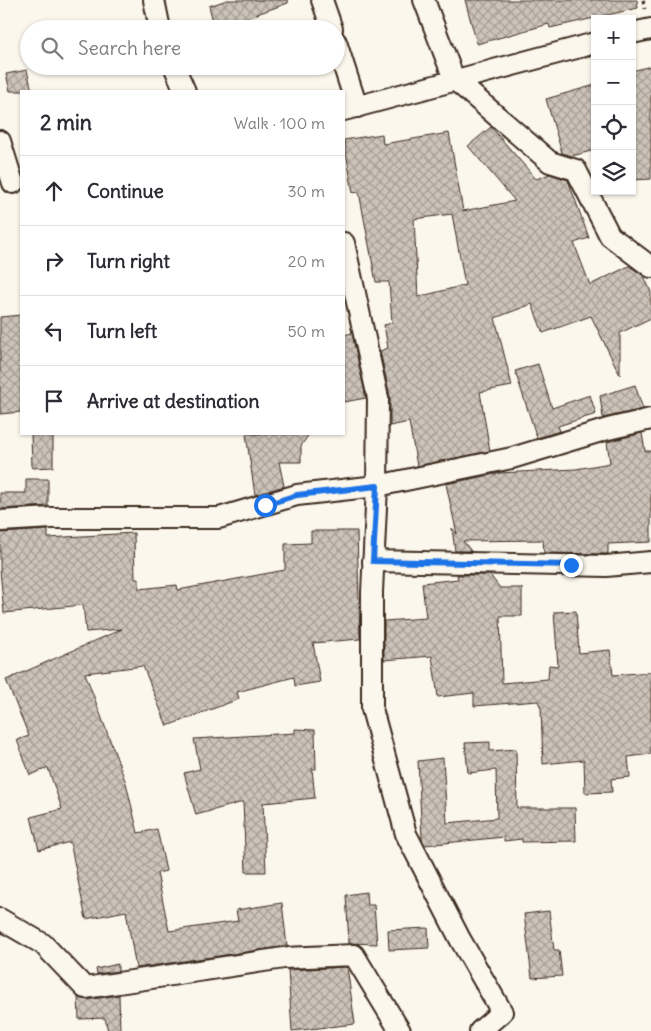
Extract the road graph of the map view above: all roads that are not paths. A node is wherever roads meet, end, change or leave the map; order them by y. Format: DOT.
graph roads {
  1 [pos="154,0"];
  2 [pos="322,0"];
  3 [pos="424,0"];
  4 [pos="158,20"];
  5 [pos="329,20"];
  6 [pos="651,29"];
  7 [pos="636,33"];
  8 [pos="591,44"];
  9 [pos="178,75"];
  10 [pos="343,75"];
  11 [pos="454,80"];
  12 [pos="185,90"];
  13 [pos="351,109"];
  14 [pos="0,141"];
  15 [pos="11,183"];
  16 [pos="345,248"];
  17 [pos="651,267"];
  18 [pos="651,419"];
  19 [pos="377,486"];
  20 [pos="0,522"];
  21 [pos="373,561"];
  22 [pos="651,562"];
  23 [pos="0,919"];
  24 [pos="400,1031"];
  25 [pos="480,1031"];
  1 -- 4 [label="street"];
  2 -- 5 [label="street"];
  3 -- 11 [label="street"];
  6 -- 7 [label="street"];
  8 -- 11 [label="street"];
  9 -- 12 [label="street"];
  10 -- 13 [label="street"];
  11 -- 13 [label="street"];
  11 -- 17 [label="street"];
  14 -- 15 [label="street"];
  16 -- 19 [label="street"];
  18 -- 19 [label="street"];
  19 -- 20 [label="street"];
  19 -- 21 [label="street"];
  21 -- 22 [label="street"];
  21 -- 25 [label="street"];
  23 -- 24 [label="street"];
}
